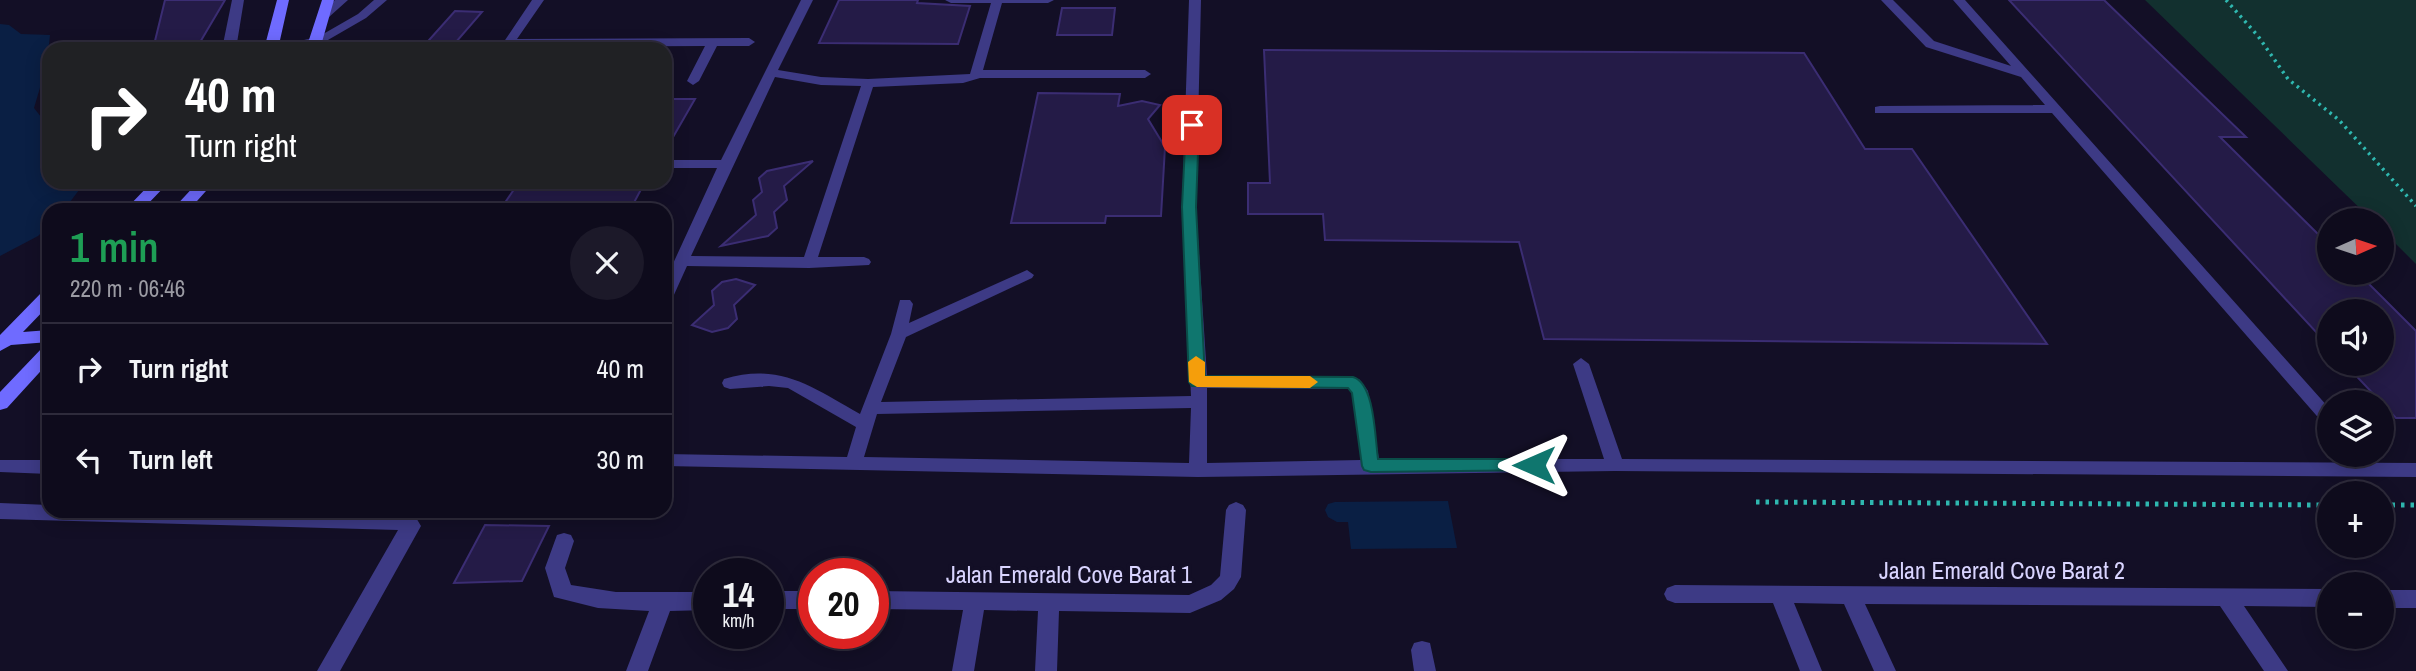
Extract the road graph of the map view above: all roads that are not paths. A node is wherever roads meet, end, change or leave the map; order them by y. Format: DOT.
graph roads {
  1 [pos="238,0"];
  2 [pos="283,0"];
  3 [pos="328,0"];
  4 [pos="342,0"];
  5 [pos="381,0"];
  6 [pos="538,0"];
  7 [pos="807,0"];
  8 [pos="951,0"];
  9 [pos="1048,0"];
  10 [pos="1195,0"];
  11 [pos="1887,0"];
  12 [pos="1959,0"];
  13 [pos="997,1"];
  14 [pos="325,15"];
  15 [pos="230,42"];
  16 [pos="273,42"];
  17 [pos="316,42"];
  18 [pos="320,42"];
  19 [pos="510,42"];
  20 [pos="713,42"];
  21 [pos="749,42"];
  22 [pos="672,43"];
  23 [pos="771,73"];
  24 [pos="977,74"];
  25 [pos="1145,74"];
  26 [pos="2024,75"];
  27 [pos="693,81"];
  28 [pos="868,83"];
  29 [pos="2054,109"];
  30 [pos="1880,110"];
  31 [pos="672,164"];
  32 [pos="726,164"];
  33 [pos="154,189"];
  34 [pos="200,189"];
  35 [pos="140,203"];
  36 [pos="186,203"];
  37 [pos="681,261"];
  38 [pos="864,262"];
  39 [pos="809,263"];
  40 [pos="1027,275"];
  41 [pos="672,281"];
  42 [pos="42,302"];
  43 [pos="905,304"];
  44 [pos="899,334"];
  45 [pos="42,337"];
  46 [pos="3,342"];
  47 [pos="42,358"];
  48 [pos="1581,364"];
  49 [pos="1197,382"];
  50 [pos="730,383"];
  51 [pos="1200,402"];
  52 [pos="0,403"];
  53 [pos="2317,405"];
  54 [pos="870,408"];
  55 [pos="865,425"];
  56 [pos="672,460"];
  57 [pos="854,463"];
  58 [pos="1615,465"];
  59 [pos="0,466"];
  60 [pos="1371,466"];
  61 [pos="42,467"];
  62 [pos="2372,467"];
  63 [pos="1198,470"];
  64 [pos="2375,470"];
  65 [pos="2416,470"];
  66 [pos="1236,510"];
  67 [pos="0,511"];
  68 [pos="42,512"];
  69 [pos="352,518"];
  70 [pos="564,541"];
  71 [pos="1675,594"];
  72 [pos="1780,595"];
  73 [pos="1851,596"];
  74 [pos="2226,598"];
  75 [pos="2317,598"];
  76 [pos="2394,599"];
  77 [pos="2416,599"];
  78 [pos="889,600"];
  79 [pos="975,600"];
  80 [pos="663,601"];
  81 [pos="693,601"];
  82 [pos="1049,601"];
  83 [pos="328,671"];
  84 [pos="636,671"];
  85 [pos="963,671"];
  86 [pos="1045,671"];
  87 [pos="1811,671"];
  88 [pos="1885,671"];
  89 [pos="2277,671"];
  1 -- 15 [label="street"];
  2 -- 16 [label="main road"];
  3 -- 14 [label="main road"];
  4 -- 14 [label="lane"];
  5 -- 18 [label="lane"];
  6 -- 19 [label="lane"];
  7 -- 23 [label="lane"];
  8 -- 13 [label="lane"];
  9 -- 13 [label="lane"];
  10 -- 49 [label="lane"];
  11 -- 26 [label="lane"];
  12 -- 26 [label="lane"];
  13 -- 24 [label="lane"];
  14 -- 17 [label="main road"];
  20 -- 21 [label="lane"];
  20 -- 22 [label="lane"];
  20 -- 27 [label="lane"];
  23 -- 28 [label="lane"];
  23 -- 32 [label="lane"];
  24 -- 25 [label="lane"];
  24 -- 28 [label="lane"];
  26 -- 29 [label="lane"];
  28 -- 39 [label="lane"];
  29 -- 30 [label="lane"];
  29 -- 53 [label="lane"];
  31 -- 32 [label="lane"];
  32 -- 37 [label="lane"];
  33 -- 35 [label="main road"];
  34 -- 36 [label="main road"];
  37 -- 39 [label="lane"];
  37 -- 41 [label="lane"];
  38 -- 39 [label="lane"];
  40 -- 44 [label="lane"];
  42 -- 46 [label="main road"];
  43 -- 44 [label="lane"];
  44 -- 54 [label="lane"];
  45 -- 46 [label="main road"];
  47 -- 52 [label="main road"];
  48 -- 58 [label="lane"];
  49 -- 51 [label="lane"];
  49 -- 60 [label="lane"];
  50 -- 55 [label="lane"];
  51 -- 54 [label="lane"];
  51 -- 63 [label="lane"];
  54 -- 55 [label="lane"];
  55 -- 57 [label="lane"];
  56 -- 57 [label="lane"];
  57 -- 63 [label="lane"];
  58 -- 60 [label="lane"];
  58 -- 64 [label="lane"];
  59 -- 61 [label="lane"];
  60 -- 63 [label="lane"];
  62 -- 64 [label="lane"];
  64 -- 65 [label="lane"];
  66 -- 82 [label="street, Jalan Emerald Cove Barat 1"];
  67 -- 68 [label="street"];
  69 -- 83 [label="street"];
  70 -- 80 [label="street"];
  71 -- 72 [label="street, Jalan Emerald Cove Barat 2"];
  72 -- 73 [label="street, Jalan Emerald Cove Barat 2"];
  72 -- 87 [label="street"];
  73 -- 74 [label="street, Jalan Emerald Cove Barat 2"];
  73 -- 88 [label="street"];
  74 -- 75 [label="street, Jalan Emerald Cove Barat 2"];
  74 -- 89 [label="street"];
  76 -- 77 [label="street"];
  78 -- 79 [label="street, Jalan Emerald Cove Barat 1"];
  79 -- 82 [label="street, Jalan Emerald Cove Barat 1"];
  79 -- 85 [label="street"];
  80 -- 81 [label="street"];
  80 -- 84 [label="street"];
  82 -- 86 [label="street"];
}
